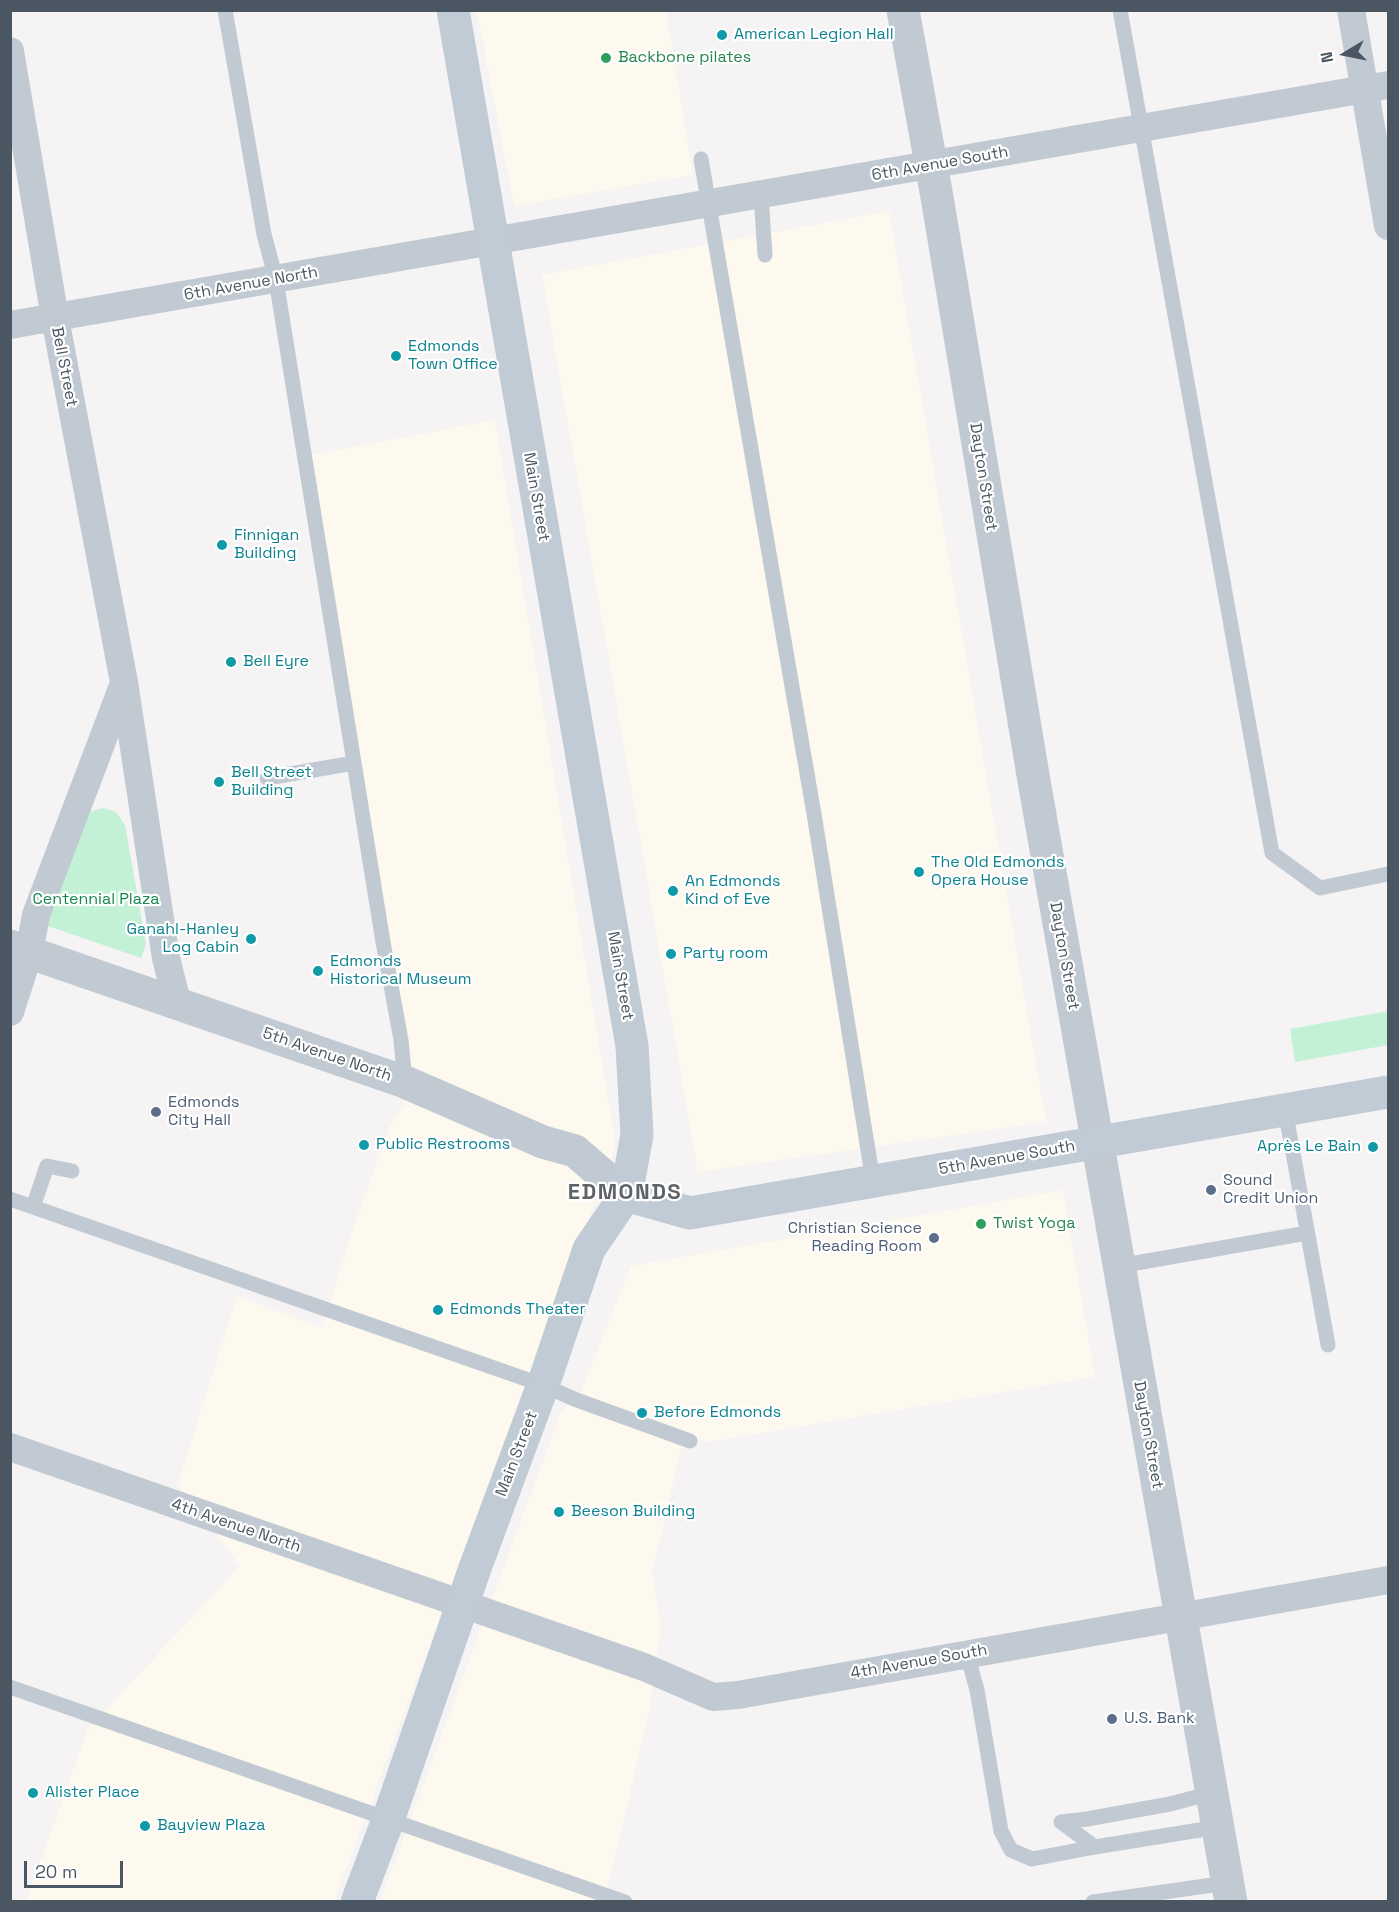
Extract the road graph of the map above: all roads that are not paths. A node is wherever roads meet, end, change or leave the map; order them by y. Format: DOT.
graph roads {
  1 [pos="225,10"];
  2 [pos="453,10"];
  3 [pos="903,10"];
  4 [pos="1120,10"];
  5 [pos="1351,10"];
  6 [pos="10,51"];
  7 [pos="1377,87"];
  8 [pos="1141,129"];
  9 [pos="702,159"];
  10 [pos="931,166"];
  11 [pos="761,195"];
  12 [pos="710,204"];
  13 [pos="1389,226"];
  14 [pos="492,242"];
  15 [pos="765,255"];
  16 [pos="276,280"];
  17 [pos="55,318"];
  18 [pos="10,326"];
  19 [pos="124,682"];
  20 [pos="354,764"];
  21 [pos="267,778"];
  22 [pos="1389,874"];
  23 [pos="20,949"];
  24 [pos="177,1002"];
  25 [pos="10,1012"];
  26 [pos="405,1082"];
  27 [pos="1389,1092"];
  28 [pos="1285,1109"];
  29 [pos="1097,1142"];
  30 [pos="72,1171"];
  31 [pos="873,1181"];
  32 [pos="626,1195"];
  33 [pos="10,1199"];
  34 [pos="33,1207"];
  35 [pos="1307,1233"];
  36 [pos="1119,1266"];
  37 [pos="1328,1345"];
  38 [pos="543,1385"];
  39 [pos="690,1441"];
  40 [pos="10,1447"];
  41 [pos="1389,1580"];
  42 [pos="463,1604"];
  43 [pos="1180,1616"];
  44 [pos="967,1654"];
  45 [pos="10,1687"];
  46 [pos="1212,1793"];
  47 [pos="388,1820"];
  48 [pos="1218,1827"];
  49 [pos="1095,1847"];
  50 [pos="1229,1892"];
  51 [pos="357,1902"];
  52 [pos="625,1902"];
  53 [pos="1093,1902"];
  1 -- 16 [label="lane"];
  2 -- 14 [label="main road, Main Street"];
  3 -- 10 [label="street, Dayton Street"];
  4 -- 8 [label="lane"];
  5 -- 7 [label="street"];
  6 -- 17 [label="street, Bell Street"];
  7 -- 8 [label="street, 6th Avenue South"];
  7 -- 13 [label="street"];
  8 -- 10 [label="street, 6th Avenue South"];
  8 -- 22 [label="lane"];
  9 -- 12 [label="lane"];
  10 -- 11 [label="street, 6th Avenue South"];
  10 -- 29 [label="street, Dayton Street"];
  11 -- 12 [label="street, 6th Avenue South"];
  11 -- 15 [label="lane"];
  12 -- 14 [label="street, 6th Avenue South"];
  12 -- 31 [label="lane"];
  14 -- 16 [label="street, 6th Avenue North"];
  14 -- 32 [label="main road, Main Street"];
  16 -- 17 [label="street, 6th Avenue North"];
  16 -- 20 [label="lane"];
  17 -- 18 [label="street, 6th Avenue North"];
  17 -- 19 [label="street, Bell Street"];
  19 -- 23 [label="street"];
  19 -- 24 [label="street, Bell Street"];
  20 -- 21 [label="lane"];
  20 -- 26 [label="lane"];
  23 -- 24 [label="street, 5th Avenue North"];
  23 -- 25 [label="street"];
  24 -- 26 [label="street, 5th Avenue North"];
  26 -- 32 [label="street, 5th Avenue North"];
  27 -- 28 [label="main road, 5th Avenue South"];
  28 -- 29 [label="main road, 5th Avenue South"];
  28 -- 35 [label="lane"];
  29 -- 31 [label="main road, 5th Avenue South"];
  29 -- 36 [label="street, Dayton Street"];
  30 -- 34 [label="lane"];
  31 -- 32 [label="main road, 5th Avenue South"];
  32 -- 38 [label="main road, Main Street"];
  33 -- 34 [label="lane"];
  34 -- 38 [label="lane"];
  35 -- 36 [label="lane"];
  35 -- 37 [label="lane"];
  36 -- 43 [label="street, Dayton Street"];
  38 -- 39 [label="lane"];
  38 -- 42 [label="main road, Main Street"];
  40 -- 42 [label="street, 4th Avenue North"];
  41 -- 43 [label="street, 4th Avenue South"];
  42 -- 44 [label="street, 4th Avenue South"];
  42 -- 47 [label="main road, Main Street"];
  43 -- 44 [label="street, 4th Avenue South"];
  43 -- 46 [label="street, Dayton Street"];
  44 -- 49 [label="lane"];
  45 -- 47 [label="lane"];
  46 -- 48 [label="street, Dayton Street"];
  46 -- 49 [label="lane"];
  47 -- 51 [label="main road, Main Street"];
  47 -- 52 [label="lane"];
  48 -- 49 [label="lane"];
  48 -- 50 [label="street, Dayton Street"];
  50 -- 53 [label="lane"];
}
